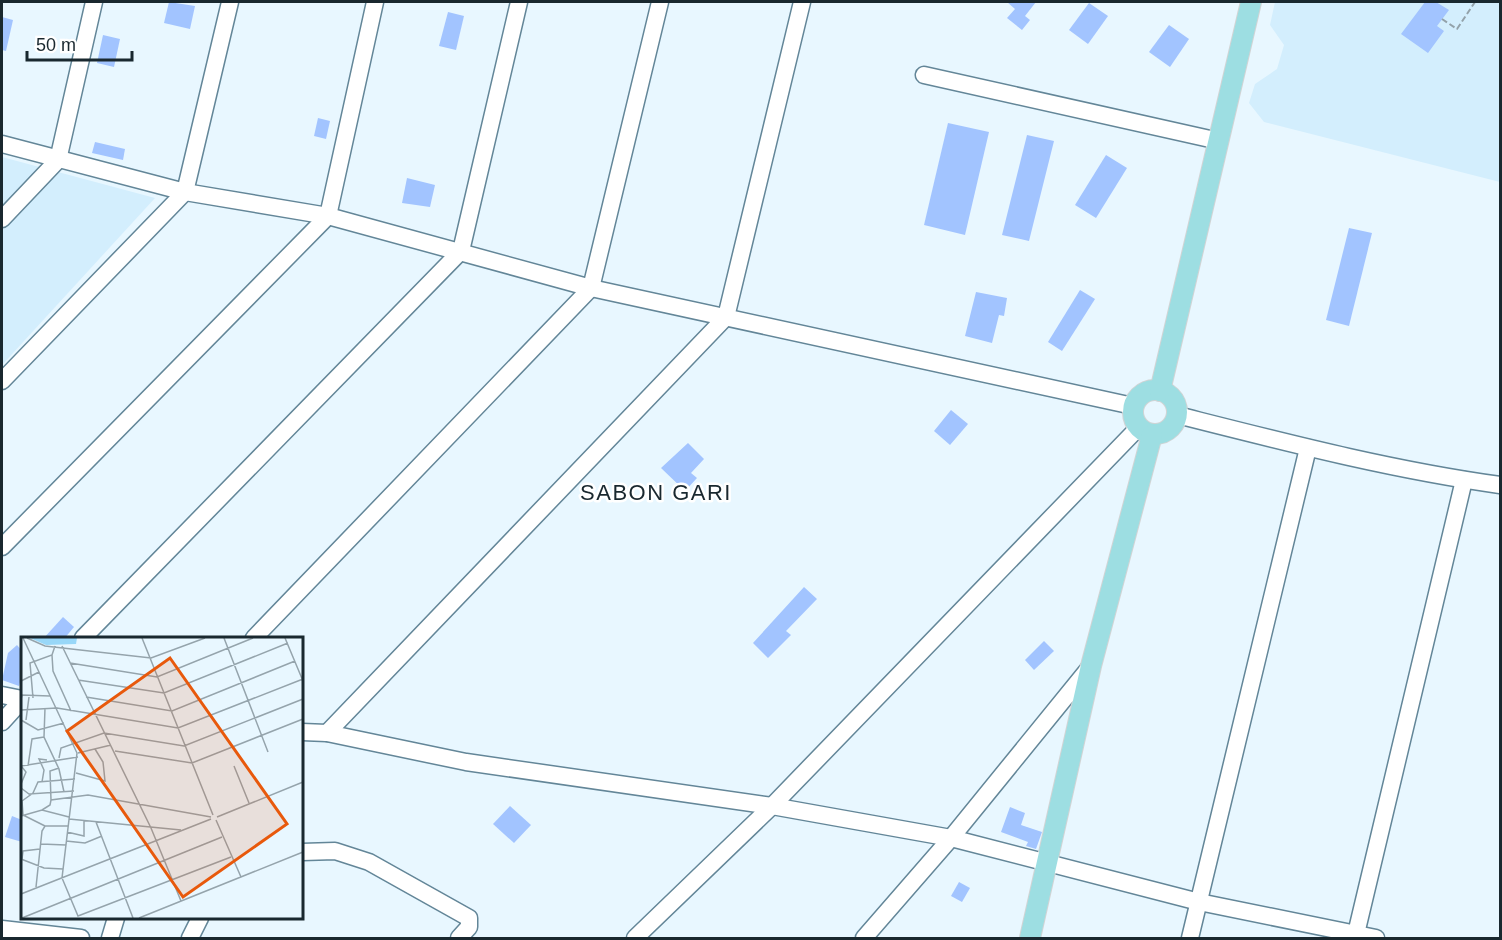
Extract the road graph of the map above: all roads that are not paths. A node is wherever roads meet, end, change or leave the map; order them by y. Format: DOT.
graph roads {
  1 [pos="94,2"];
  2 [pos="230,2"];
  3 [pos="375,2"];
  4 [pos="519,2"];
  5 [pos="660,2"];
  6 [pos="802,2"];
  7 [pos="1251,2"];
  8 [pos="924,75"];
  9 [pos="1219,141"];
  10 [pos="2,144"];
  11 [pos="58,160"];
  12 [pos="185,192"];
  13 [pos="328,216"];
  14 [pos="2,219"];
  15 [pos="461,251"];
  16 [pos="591,288"];
  17 [pos="726,317"];
  18 [pos="2,381"];
  19 [pos="1160,391"];
  20 [pos="1133,406"];
  21 [pos="1177,415"];
  22 [pos="1145,431"];
  23 [pos="1308,448"];
  24 [pos="1464,480"];
  25 [pos="1500,485"];
  26 [pos="2,548"];
  27 [pos="85,637"];
  28 [pos="256,637"];
  29 [pos="1091,666"];
  30 [pos="2,695"];
  31 [pos="21,700"];
  32 [pos="21,701"];
  33 [pos="2,722"];
  34 [pos="303,732"];
  35 [pos="327,733"];
  36 [pos="772,806"];
  37 [pos="951,838"];
  38 [pos="303,852"];
  39 [pos="1047,863"];
  40 [pos="1199,902"];
  41 [pos="116,919"];
  42 [pos="200,919"];
  43 [pos="2,929"];
  44 [pos="1355,937"];
  45 [pos="81,939"];
  46 [pos="110,939"];
  47 [pos="190,939"];
  48 [pos="459,939"];
  49 [pos="635,939"];
  50 [pos="864,939"];
  51 [pos="1030,939"];
  52 [pos="1190,939"];
  53 [pos="1376,939"];
  1 -- 11 [label="street"];
  2 -- 12 [label="street"];
  3 -- 13 [label="street"];
  4 -- 15 [label="street"];
  5 -- 16 [label="street"];
  6 -- 17 [label="street"];
  7 -- 9 [label="main road"];
  8 -- 9 [label="street"];
  9 -- 19 [label="main road"];
  10 -- 11 [label="street"];
  11 -- 12 [label="street"];
  11 -- 14 [label="street"];
  12 -- 13 [label="street"];
  12 -- 18 [label="street"];
  13 -- 15 [label="street"];
  13 -- 26 [label="street"];
  15 -- 16 [label="street"];
  15 -- 27 [label="street"];
  16 -- 17 [label="street"];
  16 -- 28 [label="street"];
  17 -- 20 [label="street"];
  17 -- 35 [label="street"];
  19 -- 20 [label="main road"];
  19 -- 21 [label="main road"];
  20 -- 22 [label="main road"];
  21 -- 22 [label="main road"];
  21 -- 23 [label="street"];
  22 -- 29 [label="main road"];
  22 -- 36 [label="street"];
  23 -- 24 [label="street"];
  23 -- 40 [label="street"];
  24 -- 25 [label="street"];
  24 -- 44 [label="street"];
  29 -- 37 [label="street"];
  29 -- 39 [label="main road"];
  30 -- 31 [label="street"];
  32 -- 33 [label="street"];
  34 -- 35 [label="street"];
  35 -- 36 [label="street"];
  36 -- 37 [label="street"];
  36 -- 49 [label="street"];
  37 -- 39 [label="street"];
  37 -- 50 [label="street"];
  38 -- 48 [label="street"];
  39 -- 40 [label="street"];
  39 -- 51 [label="main road"];
  40 -- 44 [label="street"];
  40 -- 52 [label="street"];
  41 -- 46 [label="street"];
  42 -- 47 [label="street"];
  43 -- 45 [label="street"];
  44 -- 53 [label="street"];
}
